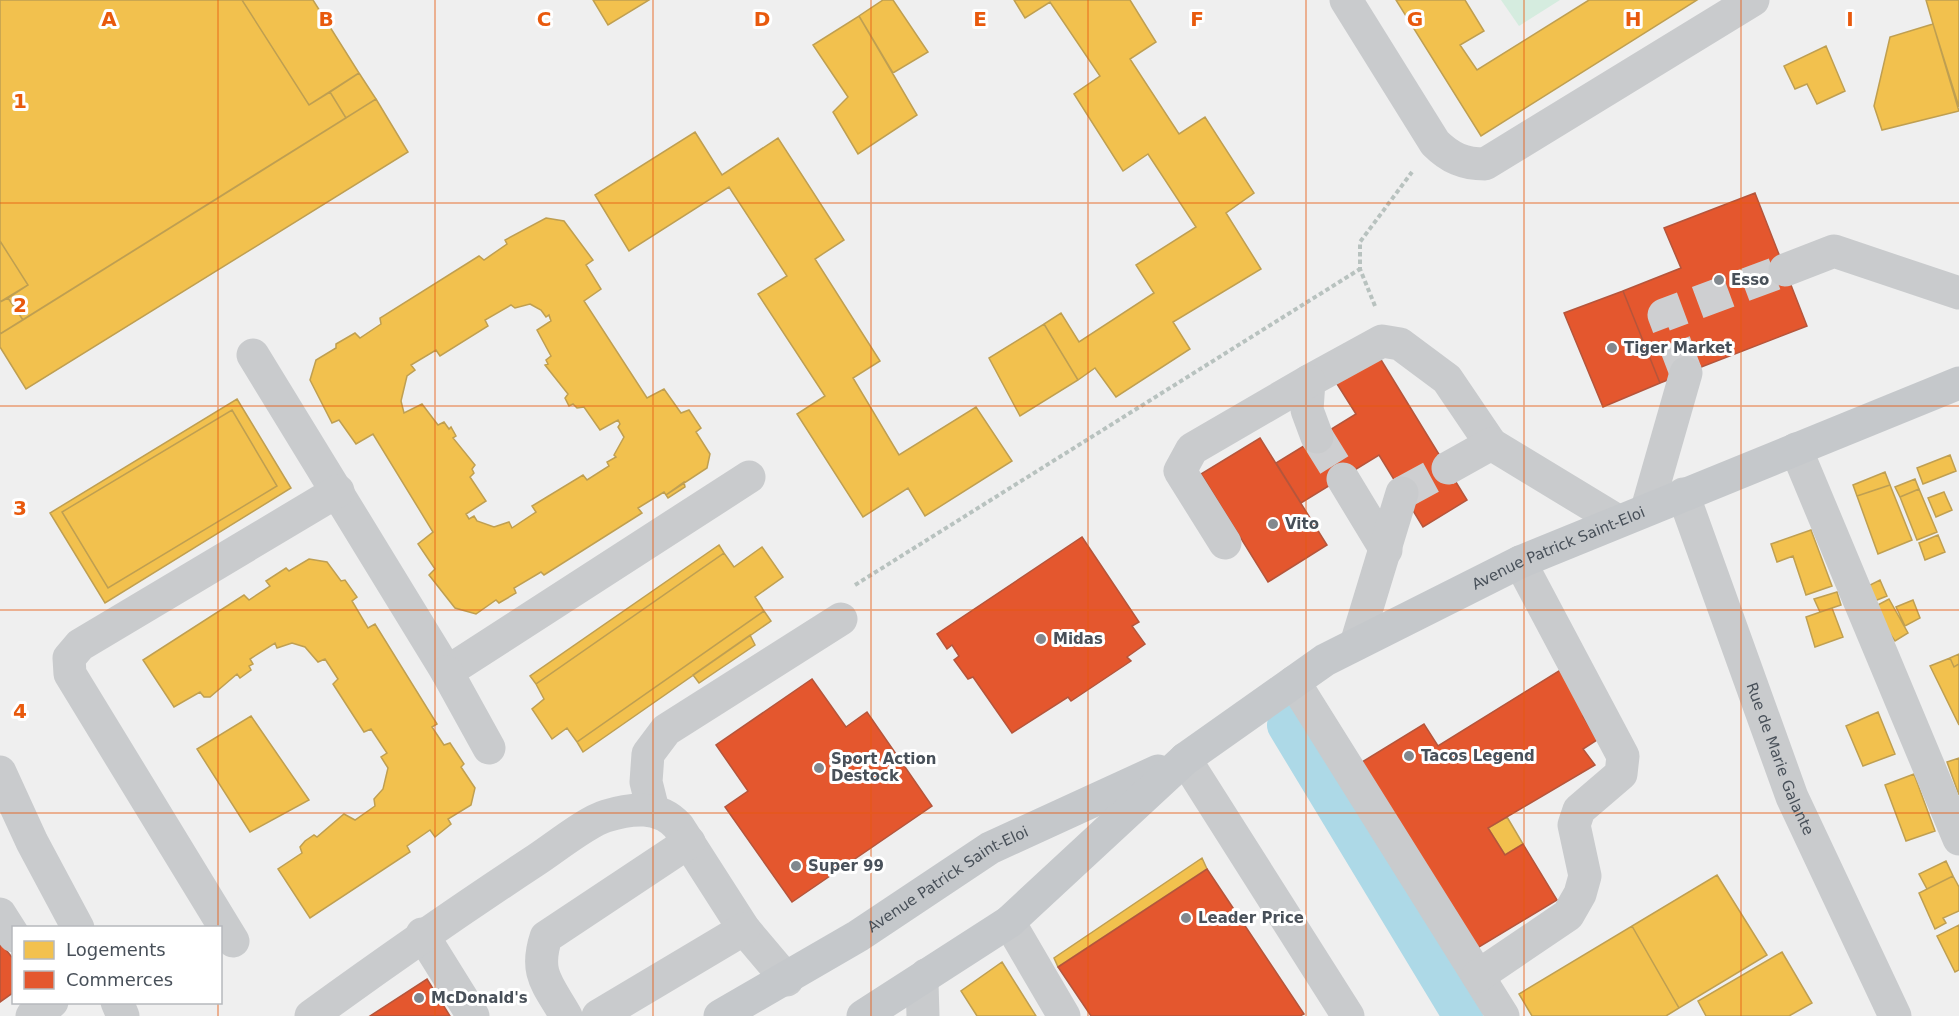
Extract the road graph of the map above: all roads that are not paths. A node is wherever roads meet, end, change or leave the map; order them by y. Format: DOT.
graph roads {
  1 [pos="1347,0"];
  2 [pos="1753,0"];
  3 [pos="1785,270"];
  4 [pos="1959,293"];
  5 [pos="253,355"];
  6 [pos="1686,373"];
  7 [pos="1309,381"];
  8 [pos="1959,383"];
  9 [pos="1317,438"];
  10 [pos="1491,444"];
  11 [pos="1796,449"];
  12 [pos="1448,468"];
  13 [pos="749,477"];
  14 [pos="1343,479"];
  15 [pos="338,491"];
  16 [pos="1402,493"];
  17 [pos="1683,494"];
  18 [pos="1632,515"];
  19 [pos="1225,543"];
  20 [pos="1386,550"];
  21 [pos="1520,562"];
  22 [pos="842,619"];
  23 [pos="1356,644"];
  24 [pos="447,672"];
  25 [pos="1294,682"];
  26 [pos="489,748"];
  27 [pos="1185,759"];
  28 [pos="1,777"];
  29 [pos="653,810"];
  30 [pos="1959,839"];
  31 [pos="688,842"];
  32 [pos="1009,922"];
  33 [pos="77,926"];
  34 [pos="744,928"];
  35 [pos="422,934"];
  36 [pos="233,941"];
  37 [pos="926,975"];
  38 [pos="1478,976"];
  39 [pos="787,980"];
  40 [pos="49,1004"];
  41 [pos="32,1016"];
  42 [pos="311,1016"];
  43 [pos="472,1016"];
  44 [pos="566,1016"];
  45 [pos="598,1016"];
  46 [pos="720,1016"];
  47 [pos="863,1016"];
  48 [pos="923,1016"];
  49 [pos="1064,1016"];
  50 [pos="1348,1016"];
  51 [pos="1503,1016"];
  52 [pos="1895,1016"];
  1 -- 2 [label="street"];
  3 -- 4 [label="street"];
  5 -- 15 [label="street"];
  6 -- 18 [label="street"];
  7 -- 9 [label="street"];
  7 -- 10 [label="street"];
  7 -- 19 [label="street"];
  8 -- 11 [label="main road, Avenue Patrick Saint-Eloi"];
  10 -- 12 [label="street"];
  10 -- 18 [label="street"];
  11 -- 17 [label="main road, Avenue Patrick Saint-Eloi"];
  11 -- 30 [label="street"];
  13 -- 24 [label="street"];
  14 -- 20 [label="street"];
  15 -- 24 [label="street"];
  15 -- 36 [label="street"];
  16 -- 20 [label="street"];
  17 -- 18 [label="main road, Avenue Patrick Saint-Eloi"];
  17 -- 52 [label="street, Rue de Marie Galante"];
  18 -- 21 [label="main road, Avenue Patrick Saint-Eloi"];
  20 -- 23 [label="street"];
  21 -- 23 [label="main road, Avenue Patrick Saint-Eloi"];
  21 -- 38 [label="street"];
  22 -- 29 [label="street"];
  23 -- 25 [label="main road, Avenue Patrick Saint-Eloi"];
  24 -- 26 [label="street"];
  25 -- 27 [label="main road, Avenue Patrick Saint-Eloi"];
  25 -- 38 [label="street"];
  27 -- 32 [label="main road, Avenue Patrick Saint-Eloi"];
  27 -- 39 [label="main road, Avenue Patrick Saint-Eloi"];
  27 -- 50 [label="street"];
  28 -- 33 [label="street"];
  29 -- 31 [label="street"];
  29 -- 35 [label="street"];
  31 -- 34 [label="street"];
  31 -- 44 [label="street"];
  32 -- 37 [label="main road, Avenue Patrick Saint-Eloi"];
  32 -- 49 [label="street"];
  34 -- 39 [label="street"];
  34 -- 45 [label="street"];
  35 -- 42 [label="street"];
  35 -- 43 [label="street"];
  37 -- 47 [label="main road, Avenue Patrick Saint-Eloi"];
  37 -- 48 [label="street"];
  38 -- 51 [label="street"];
  39 -- 46 [label="main road, Avenue Patrick Saint-Eloi"];
  40 -- 41 [label="street"];
}
